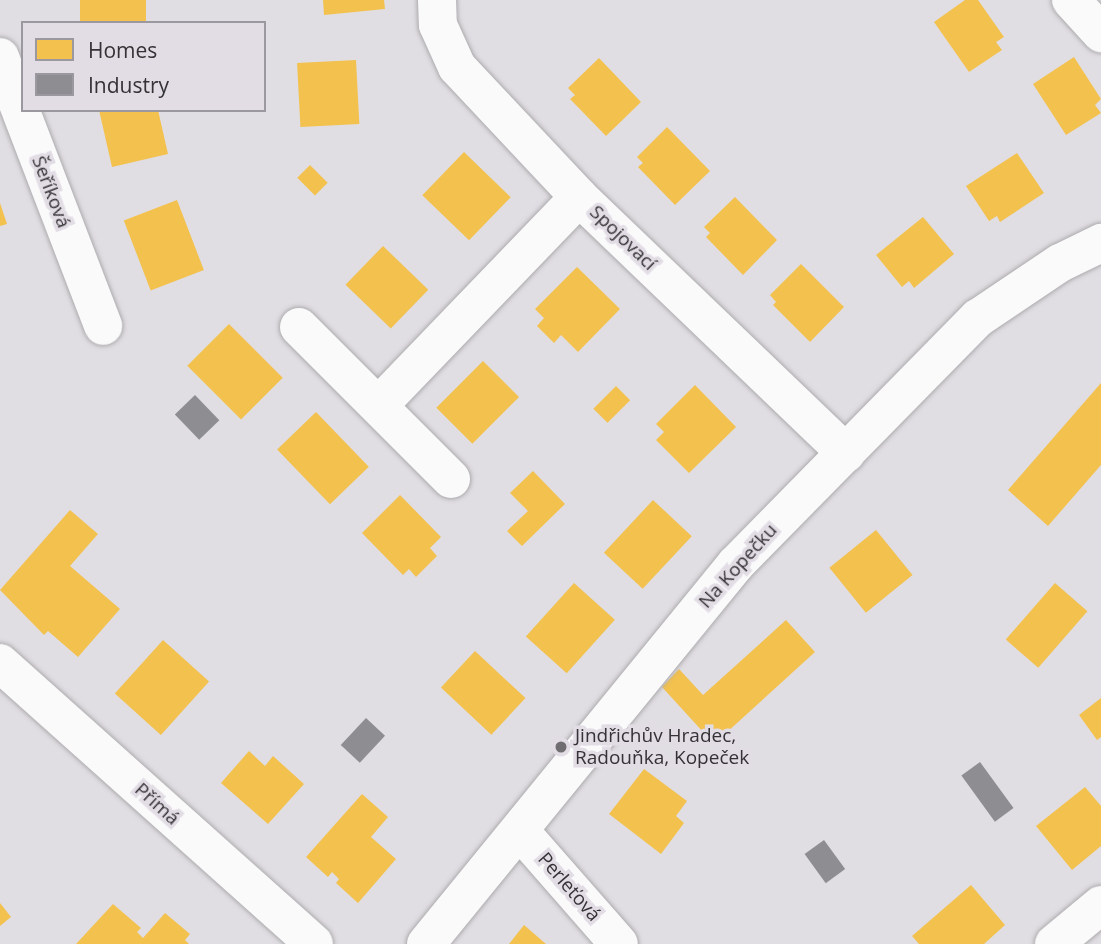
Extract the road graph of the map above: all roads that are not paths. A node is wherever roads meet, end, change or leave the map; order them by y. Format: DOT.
graph roads {
  1 [pos="437,0"];
  2 [pos="1071,0"];
  3 [pos="1101,33"];
  4 [pos="0,57"];
  5 [pos="21,112"];
  6 [pos="21,112"];
  7 [pos="579,197"];
  8 [pos="1101,243"];
  9 [pos="103,326"];
  10 [pos="299,327"];
  11 [pos="380,404"];
  12 [pos="846,453"];
  13 [pos="451,479"];
  14 [pos="0,663"];
  15 [pos="520,831"];
  16 [pos="1101,905"];
  17 [pos="314,944"];
  18 [pos="426,944"];
  19 [pos="619,944"];
  20 [pos="1054,944"];
  1 -- 7 [label="street, Spojovací"];
  2 -- 3 [label="street"];
  4 -- 5 [label="street, Šeříková"];
  6 -- 9 [label="street, Šeříková"];
  7 -- 11 [label="street"];
  7 -- 12 [label="street, Spojovací"];
  8 -- 12 [label="street, Na Kopečku"];
  10 -- 11 [label="street"];
  11 -- 13 [label="street"];
  12 -- 15 [label="street, Na Kopečku"];
  14 -- 17 [label="street, Přímá"];
  15 -- 18 [label="street, Na Kopečku"];
  15 -- 19 [label="street, Perleťová"];
  16 -- 20 [label="street"];
}
